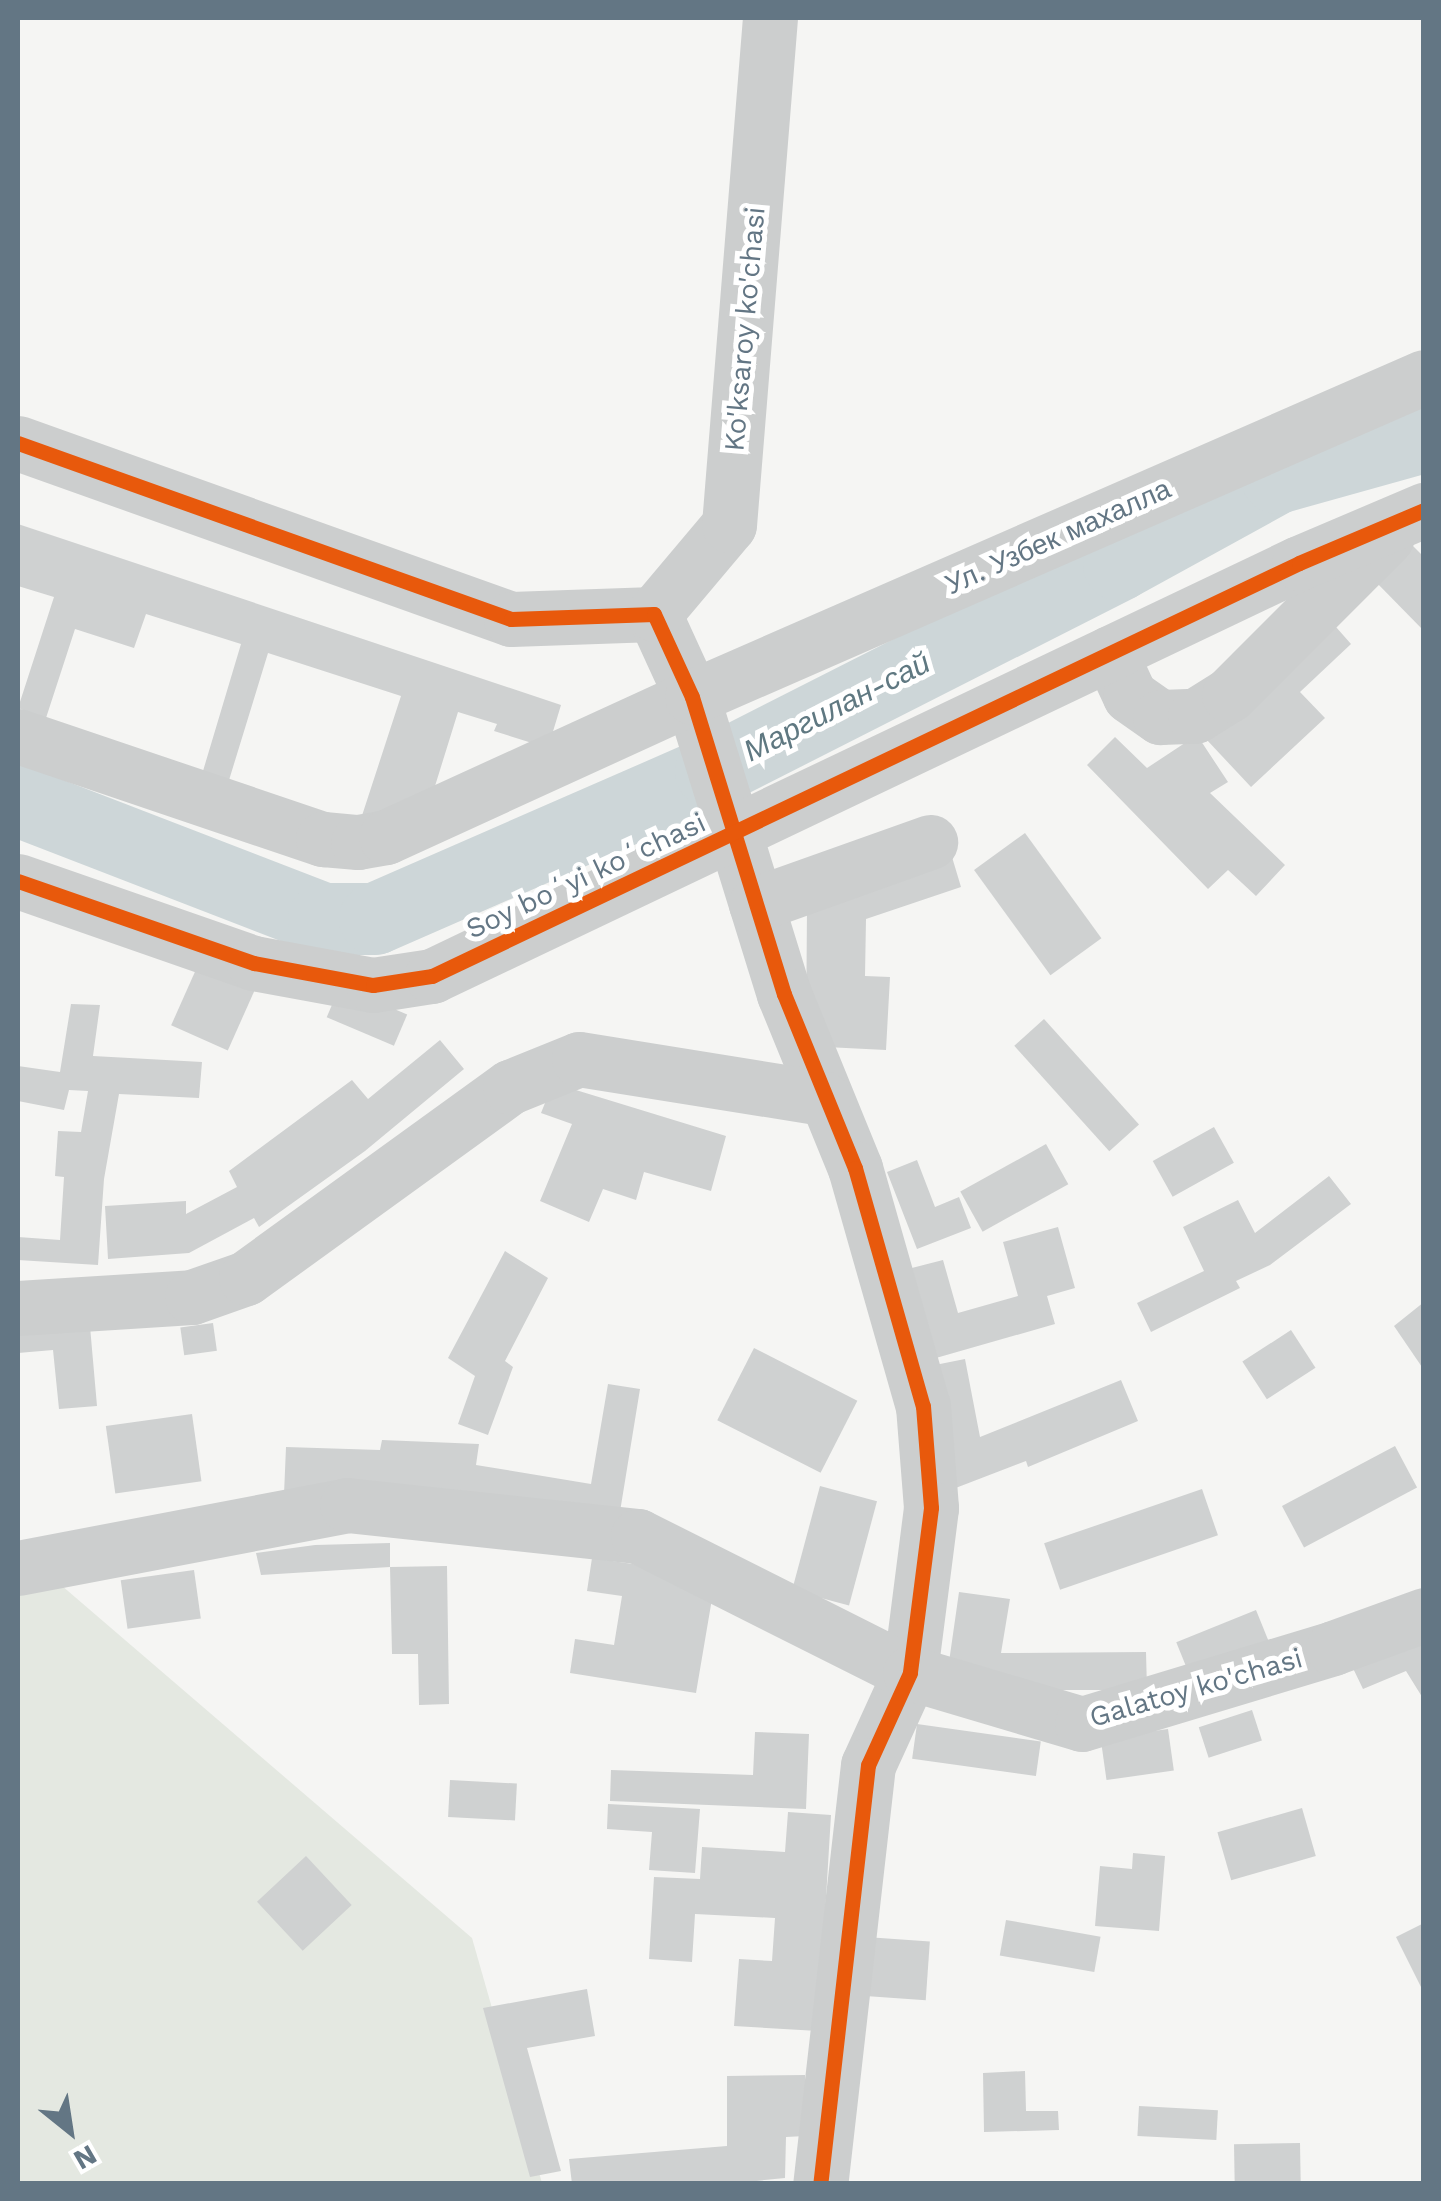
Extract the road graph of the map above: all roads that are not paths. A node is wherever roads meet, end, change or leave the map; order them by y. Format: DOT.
graph roads {
  1 [pos="770,18"];
  2 [pos="1424,377"];
  3 [pos="18,443"];
  4 [pos="1416,513"];
  5 [pos="654,614"];
  6 [pos="1110,653"];
  7 [pos="692,698"];
  8 [pos="18,736"];
  9 [pos="734,835"];
  10 [pos="930,842"];
  11 [pos="18,880"];
  12 [pos="756,904"];
  13 [pos="823,1098"];
  14 [pos="18,1308"];
  15 [pos="18,1568"];
  16 [pos="1424,1615"];
  17 [pos="910,1673"];
  18 [pos="820,2184"];
  1 -- 5 [label="street, Ko'ksaroy ko'chasi"];
  2 -- 7 [label="street, Ул. Узбек махалла"];
  3 -- 5 [label="street"];
  4 -- 6 [label="street, Soy boʻyi koʻchasi"];
  4 -- 6 [label="street"];
  5 -- 7 [label="street"];
  6 -- 9 [label="street, Soy boʻyi koʻchasi"];
  7 -- 8 [label="street, Ул. Узбек махалла"];
  7 -- 9 [label="street"];
  9 -- 11 [label="street, Soy boʻyi koʻchasi"];
  9 -- 12 [label="street"];
  10 -- 12 [label="street"];
  12 -- 13 [label="street"];
  13 -- 14 [label="street"];
  13 -- 17 [label="street"];
  15 -- 17 [label="street"];
  16 -- 17 [label="street, Galatoy ko'chasi"];
  17 -- 18 [label="street"];
}
